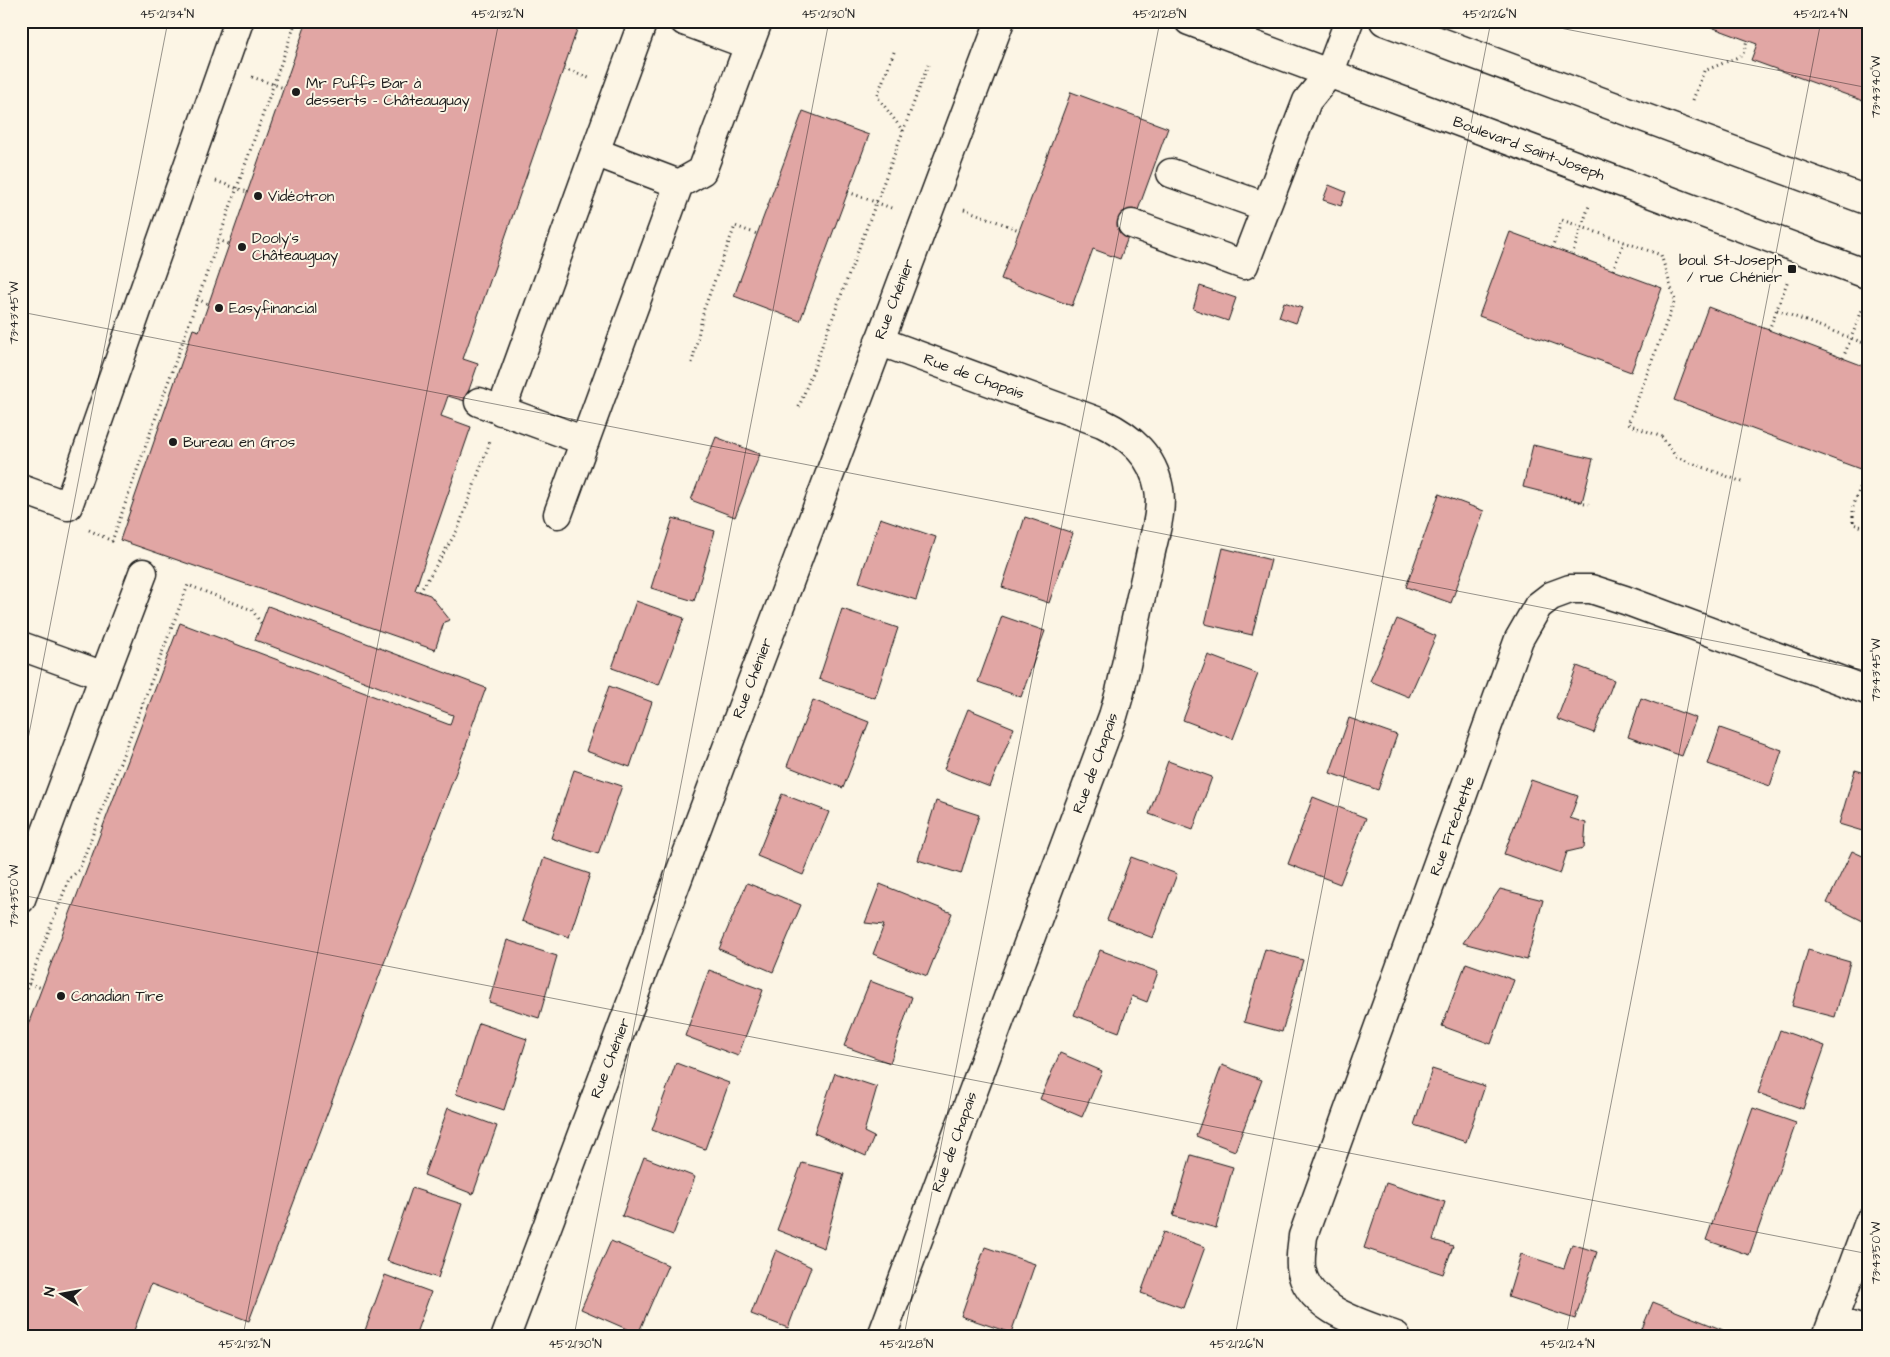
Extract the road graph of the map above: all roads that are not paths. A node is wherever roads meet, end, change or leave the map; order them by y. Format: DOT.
graph roads {
  1 [pos="239,21"];
  2 [pos="643,21"];
  3 [pos="684,21"];
  4 [pos="1000,21"];
  5 [pos="1189,21"];
  6 [pos="1349,21"];
  7 [pos="1384,21"];
  8 [pos="754,33"];
  9 [pos="1329,74"];
  10 [pos="595,152"];
  11 [pos="1171,173"];
  12 [pos="679,184"];
  13 [pos="1869,201"];
  14 [pos="1266,208"];
  15 [pos="1132,224"];
  16 [pos="1869,275"];
  17 [pos="878,341"];
  18 [pos="585,441"];
  19 [pos="21,489"];
  20 [pos="558,514"];
  21 [pos="143,573"];
  22 [pos="21,646"];
  23 [pos="104,676"];
  24 [pos="1869,691"];
  25 [pos="21,900"];
  26 [pos="1869,1222"];
  27 [pos="1864,1249"];
  28 [pos="1830,1328"];
  29 [pos="1869,1332"];
  30 [pos="506,1336"];
  31 [pos="882,1336"];
  32 [pos="1396,1336"];
  1 -- 19 [label="street"];
  2 -- 10 [label="street"];
  3 -- 8 [label="street"];
  4 -- 17 [label="street, Rue Chénier"];
  5 -- 9 [label="street, Boulevard Saint-Joseph"];
  6 -- 9 [label="street"];
  7 -- 13 [label="street"];
  8 -- 12 [label="street"];
  9 -- 14 [label="street"];
  9 -- 16 [label="street, Boulevard Saint-Joseph"];
  10 -- 12 [label="street"];
  10 -- 18 [label="street"];
  11 -- 14 [label="street"];
  12 -- 18 [label="street"];
  14 -- 15 [label="street"];
  17 -- 30 [label="street, Rue Chénier"];
  17 -- 31 [label="street, Rue de Chapais"];
  18 -- 20 [label="street"];
  21 -- 23 [label="street"];
  22 -- 23 [label="street"];
  23 -- 25 [label="street"];
  24 -- 32 [label="street, Rue Fréchette"];
  26 -- 27 [label="street"];
  27 -- 28 [label="street"];
  28 -- 29 [label="street"];
}
